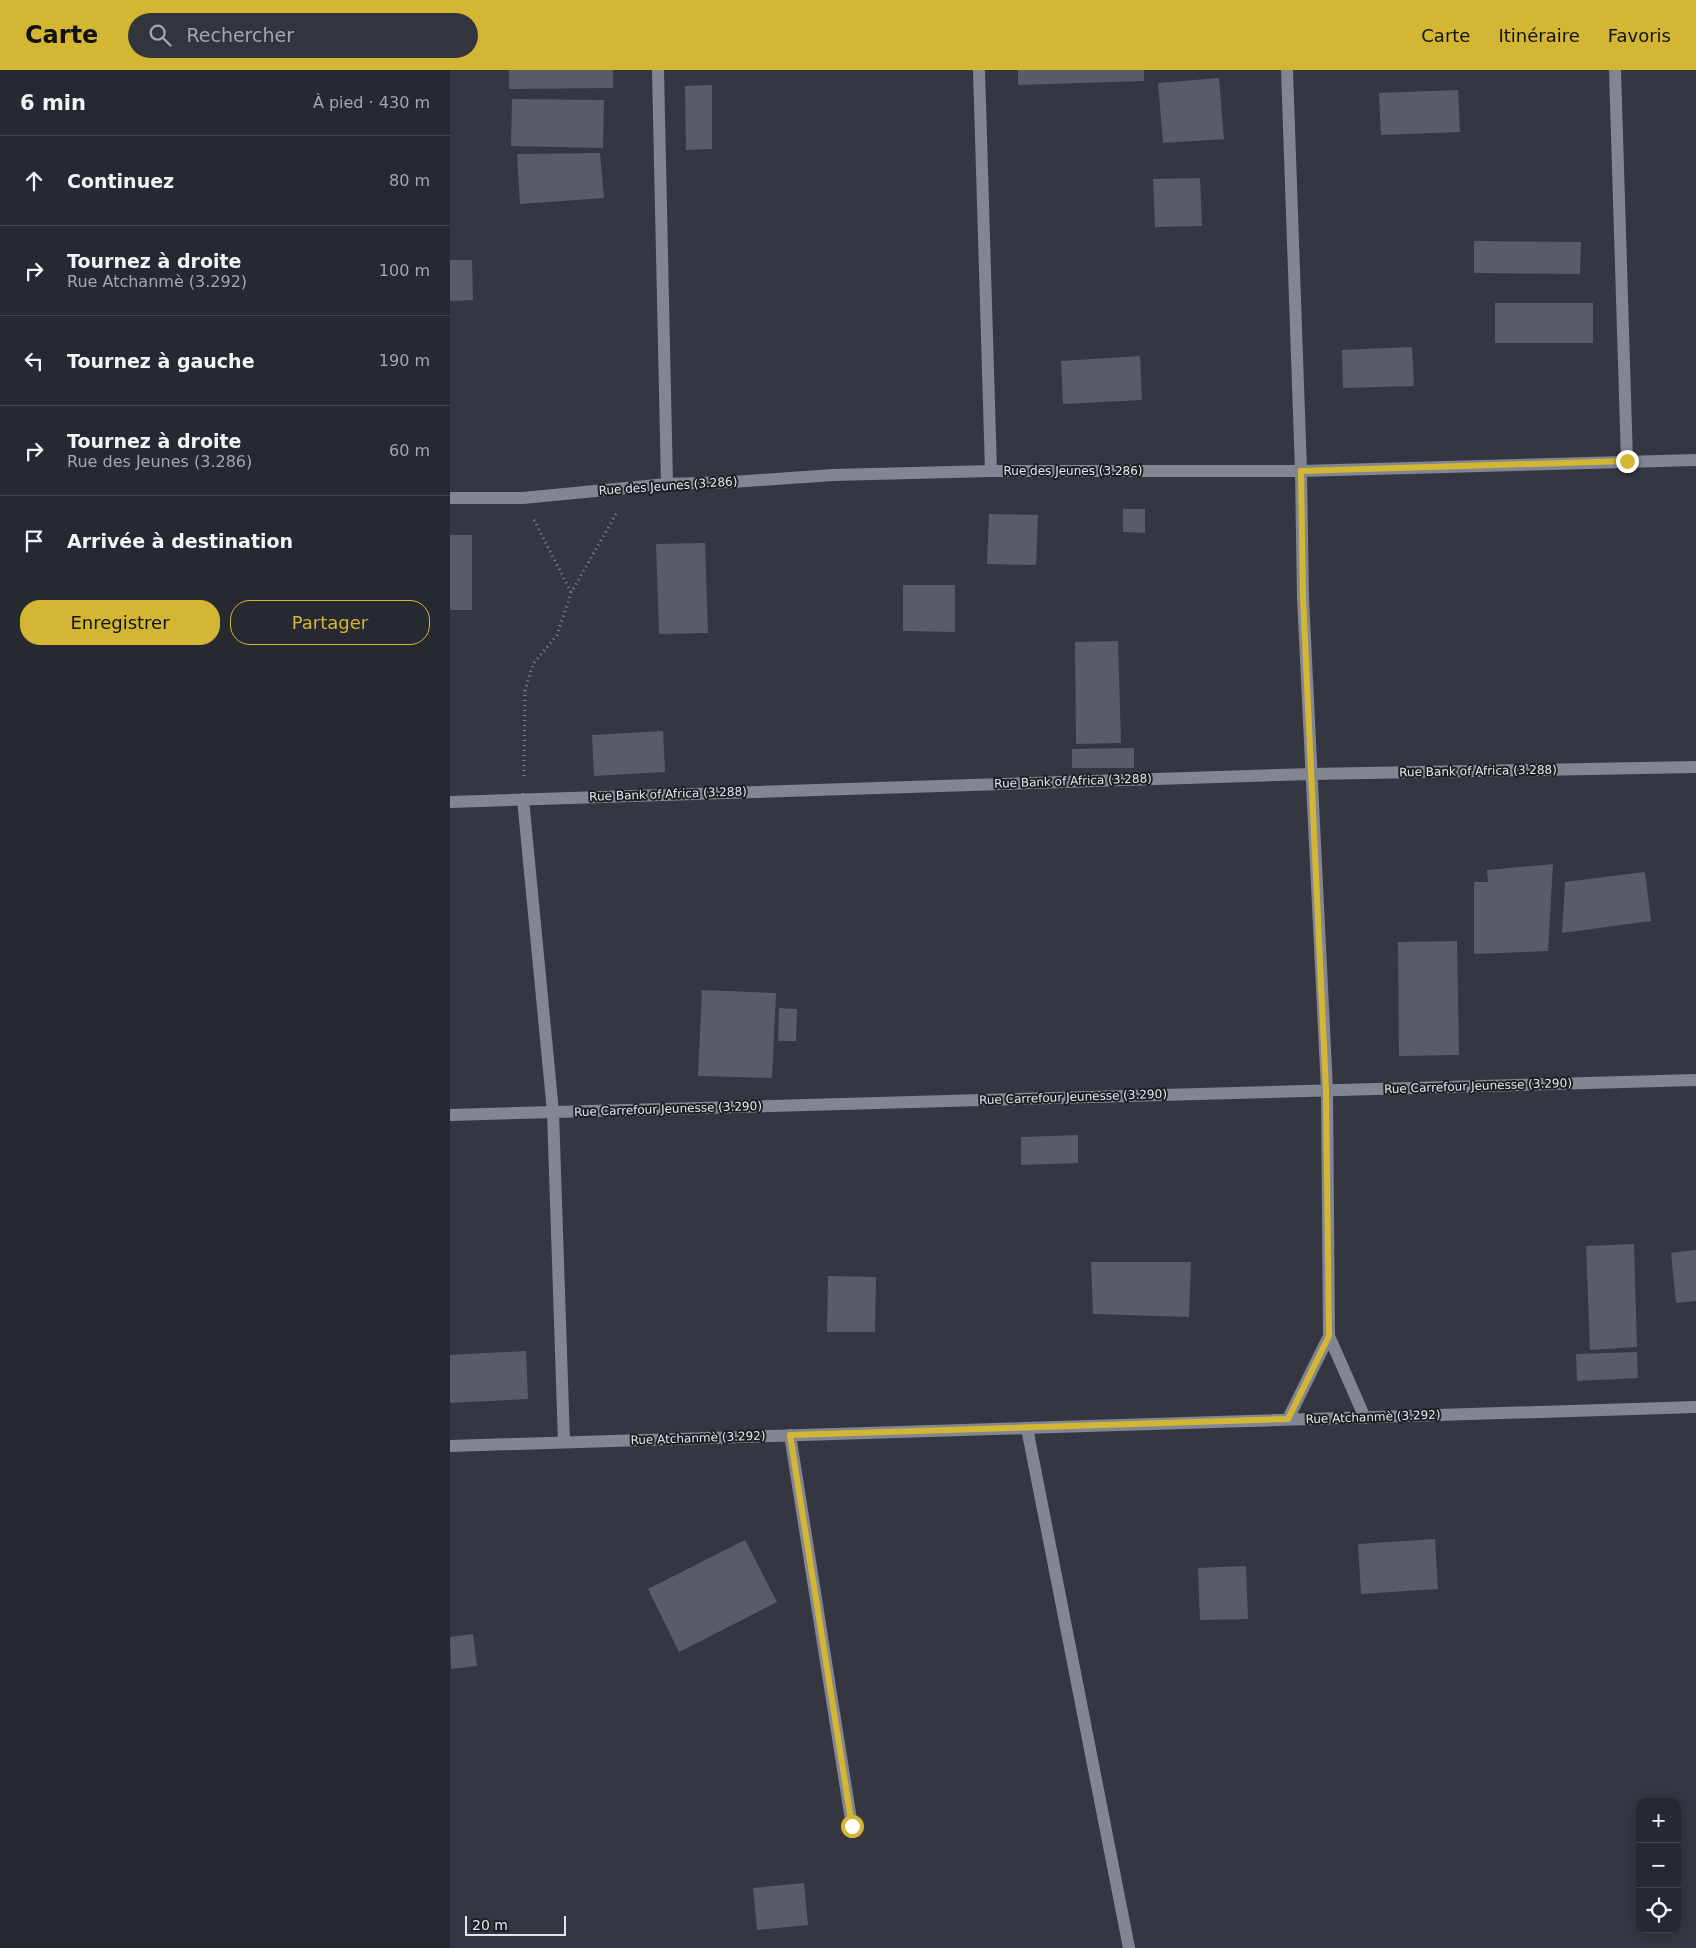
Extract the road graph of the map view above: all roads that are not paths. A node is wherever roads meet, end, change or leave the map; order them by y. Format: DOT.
graph roads {
  1 [pos="658,70"];
  2 [pos="979,70"];
  3 [pos="1287,70"];
  4 [pos="1615,70"];
  5 [pos="1696,460"];
  6 [pos="1627,461"];
  7 [pos="991,471"];
  8 [pos="1301,471"];
  9 [pos="667,484"];
  10 [pos="450,498"];
  11 [pos="1696,767"];
  12 [pos="1312,774"];
  13 [pos="524,799"];
  14 [pos="450,802"];
  15 [pos="1696,1080"];
  16 [pos="1326,1090"];
  17 [pos="553,1112"];
  18 [pos="450,1115"];
  19 [pos="1329,1336"];
  20 [pos="1696,1407"];
  21 [pos="1365,1418"];
  22 [pos="1288,1419"];
  23 [pos="1027,1428"];
  24 [pos="790,1435"];
  25 [pos="564,1442"];
  26 [pos="450,1446"];
  27 [pos="852,1826"];
  28 [pos="1129,1948"];
  1 -- 9 [label="street"];
  2 -- 7 [label="street"];
  3 -- 8 [label="street"];
  4 -- 6 [label="street"];
  5 -- 6 [label="street, Rue des Jeunes (3.286)"];
  6 -- 8 [label="street, Rue des Jeunes (3.286)"];
  7 -- 8 [label="street, Rue des Jeunes (3.286)"];
  7 -- 9 [label="street, Rue des Jeunes (3.286)"];
  8 -- 12 [label="street"];
  9 -- 10 [label="street, Rue des Jeunes (3.286)"];
  11 -- 12 [label="street, Rue Bank of Africa (3.288)"];
  12 -- 13 [label="street, Rue Bank of Africa (3.288)"];
  12 -- 16 [label="street"];
  13 -- 14 [label="street, Rue Bank of Africa (3.288)"];
  13 -- 17 [label="street"];
  15 -- 16 [label="street, Rue Carrefour Jeunesse (3.290)"];
  16 -- 17 [label="street, Rue Carrefour Jeunesse (3.290)"];
  16 -- 19 [label="street"];
  17 -- 18 [label="street, Rue Carrefour Jeunesse (3.290)"];
  17 -- 25 [label="street"];
  19 -- 21 [label="street"];
  19 -- 22 [label="street"];
  20 -- 21 [label="street, Rue Atchanmè (3.292)"];
  21 -- 22 [label="street, Rue Atchanmè (3.292)"];
  22 -- 23 [label="street, Rue Atchanmè (3.292)"];
  23 -- 24 [label="street, Rue Atchanmè (3.292)"];
  23 -- 28 [label="street"];
  24 -- 25 [label="street, Rue Atchanmè (3.292)"];
  24 -- 27 [label="street"];
  25 -- 26 [label="street, Rue Atchanmè (3.292)"];
}
